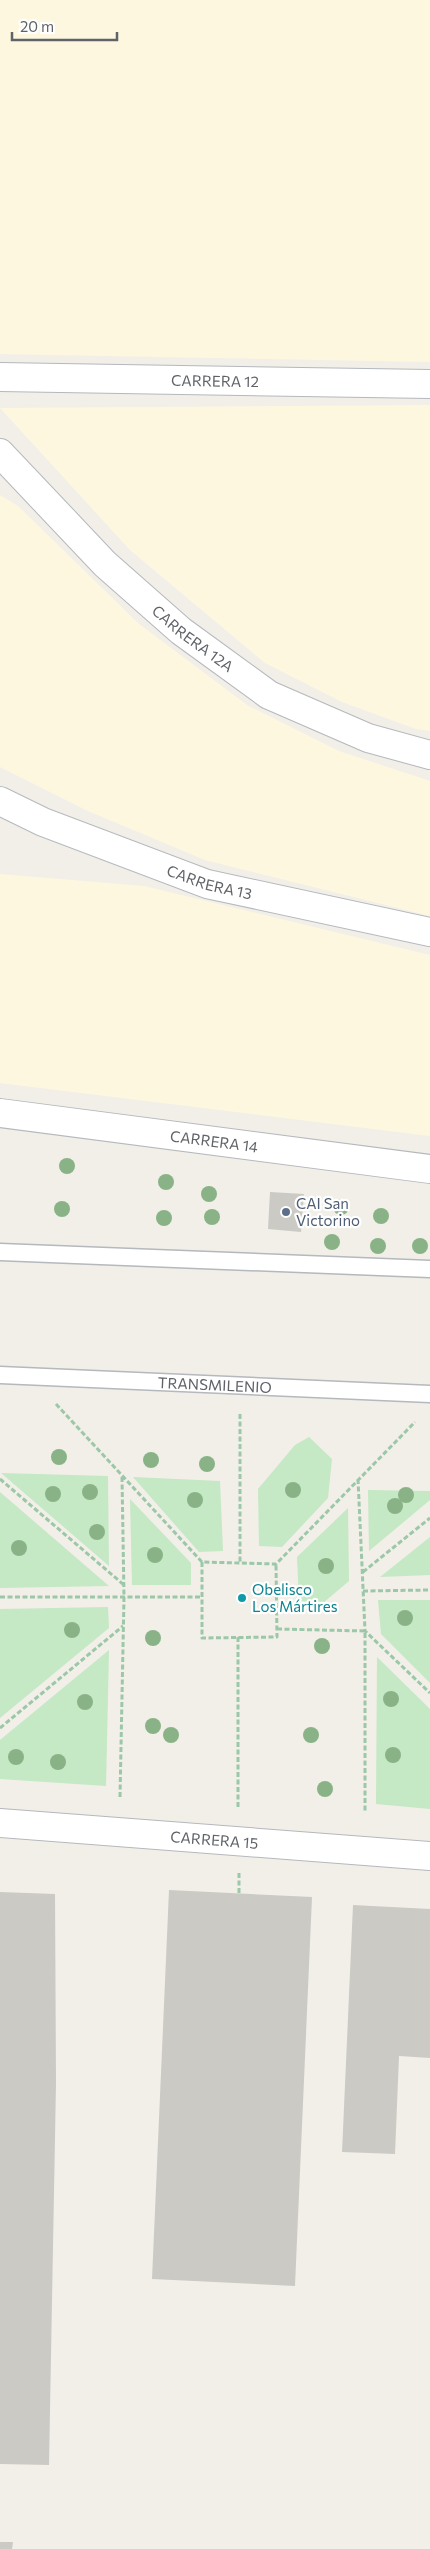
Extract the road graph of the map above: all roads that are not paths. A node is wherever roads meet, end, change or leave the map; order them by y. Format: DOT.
graph roads {
  1 [pos="0,377"];
  2 [pos="430,384"];
  3 [pos="0,453"];
  4 [pos="430,755"];
  5 [pos="0,801"];
  6 [pos="430,932"];
  7 [pos="0,1114"];
  8 [pos="430,1169"];
  9 [pos="0,1252"];
  10 [pos="430,1269"];
  11 [pos="0,1374"];
  12 [pos="430,1394"];
  13 [pos="0,1823"];
  14 [pos="430,1856"];
  1 -- 2 [label="street, CARRERA 12"];
  3 -- 4 [label="street, CARRERA 12A"];
  5 -- 6 [label="street, CARRERA 13"];
  7 -- 8 [label="street, CARRERA 14"];
  9 -- 10 [label="lane"];
  11 -- 12 [label="lane, TRANSMILENIO"];
  13 -- 14 [label="street, CARRERA 15"];
}
